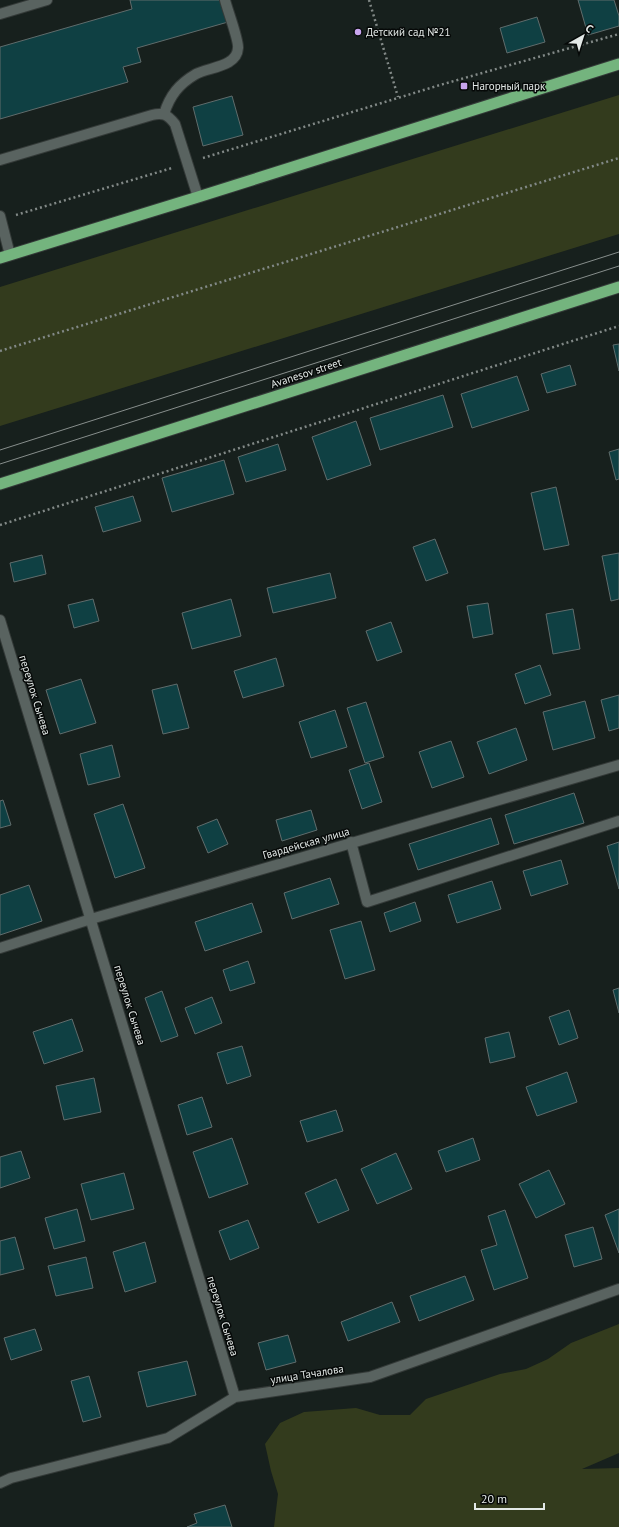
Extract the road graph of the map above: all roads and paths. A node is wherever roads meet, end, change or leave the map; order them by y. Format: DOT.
graph roads {
  1 [pos="47,0"];
  2 [pos="225,0"];
  3 [pos="369,0"];
  4 [pos="0,14"];
  5 [pos="619,34"];
  6 [pos="619,64"];
  7 [pos="398,97"];
  8 [pos="164,114"];
  9 [pos="619,158"];
  10 [pos="0,160"];
  11 [pos="187,163"];
  12 [pos="198,197"];
  13 [pos="0,218"];
  14 [pos="5,256"];
  15 [pos="619,287"];
  16 [pos="619,326"];
  17 [pos="0,351"];
  18 [pos="0,484"];
  19 [pos="0,525"];
  20 [pos="0,620"];
  21 [pos="619,765"];
  22 [pos="619,821"];
  23 [pos="351,842"];
  24 [pos="91,919"];
  25 [pos="0,948"];
  26 [pos="619,1289"];
  27 [pos="235,1397"];
  28 [pos="0,1483"];
  1 -- 4 [label="street"];
  2 -- 8 [label="street"];
  3 -- 7 [label="path"];
  5 -- 7 [label="path"];
  6 -- 12 [label="highway"];
  7 -- 11 [label="path"];
  8 -- 10 [label="street"];
  8 -- 11 [label="street"];
  9 -- 17 [label="path"];
  11 -- 12 [label="street"];
  11 -- 13 [label="path"];
  12 -- 14 [label="highway"];
  13 -- 14 [label="street"];
  15 -- 18 [label="highway, Avanesov street"];
  16 -- 19 [label="path"];
  20 -- 24 [label="street, переулок Сычева"];
  21 -- 23 [label="street, Гвардейская улица"];
  22 -- 23 [label="street"];
  23 -- 24 [label="street, Гвардейская улица"];
  24 -- 25 [label="street, Гвардейская улица"];
  24 -- 27 [label="street, переулок Сычева"];
  26 -- 27 [label="street, улица Тачалова"];
  27 -- 28 [label="street, улица Тачалова"];
}
